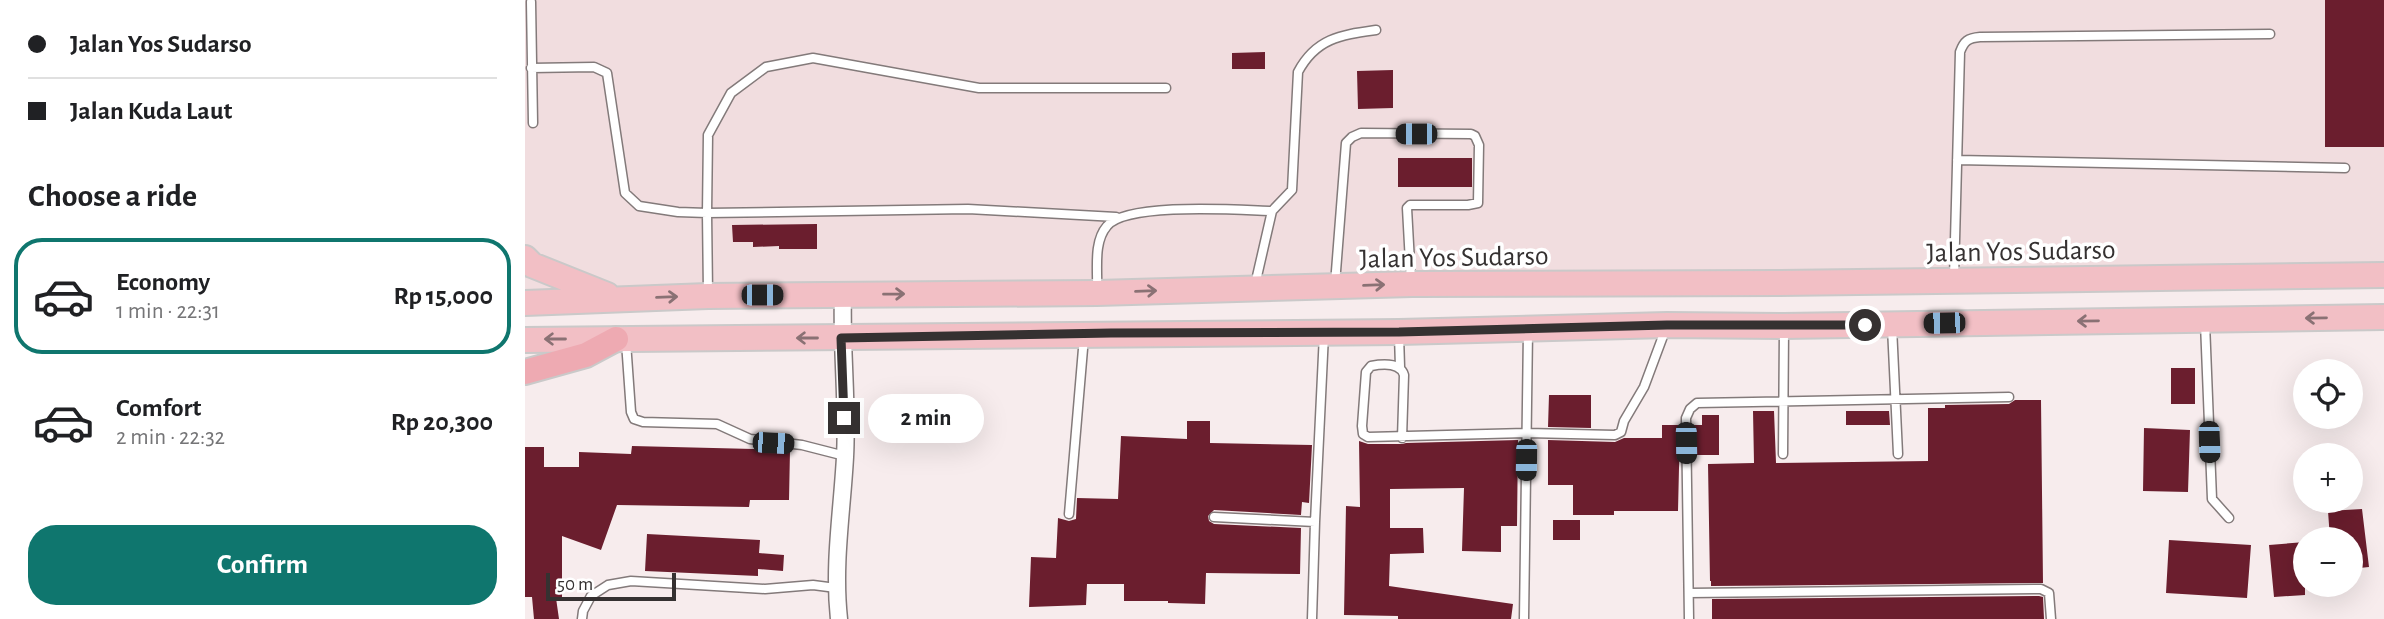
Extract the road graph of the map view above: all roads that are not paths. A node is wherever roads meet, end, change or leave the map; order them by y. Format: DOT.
graph roads {
  1 [pos="531,2"];
  2 [pos="1375,30"];
  3 [pos="2270,34"];
  4 [pos="531,68"];
  5 [pos="1167,88"];
  6 [pos="533,123"];
  7 [pos="1957,160"];
  8 [pos="2345,169"];
  9 [pos="1272,211"];
  10 [pos="707,213"];
  11 [pos="1116,218"];
  12 [pos="525,258"];
  13 [pos="2384,275"];
  14 [pos="1954,281"];
  15 [pos="1412,284"];
  16 [pos="1335,287"];
  17 [pos="1254,288"];
  18 [pos="1097,293"];
  19 [pos="843,295"];
  20 [pos="708,296"];
  21 [pos="615,299"];
  22 [pos="525,303"];
  23 [pos="2384,317"];
  24 [pos="2205,320"];
  25 [pos="1892,324"];
  26 [pos="1667,325"];
  27 [pos="1784,326"];
  28 [pos="1528,328"];
  29 [pos="1324,331"];
  30 [pos="1399,332"];
  31 [pos="1084,334"];
  32 [pos="841,338"];
  33 [pos="621,339"];
  34 [pos="525,340"];
  35 [pos="1400,367"];
  36 [pos="525,372"];
  37 [pos="2009,397"];
  38 [pos="1783,401"];
  39 [pos="1895,401"];
  40 [pos="1527,433"];
  41 [pos="1402,438"];
  42 [pos="1783,454"];
  43 [pos="1898,454"];
  44 [pos="845,456"];
  45 [pos="1069,514"];
  46 [pos="1215,517"];
  47 [pos="2229,517"];
  48 [pos="1315,522"];
  49 [pos="836,588"];
  50 [pos="1689,593"];
  51 [pos="582,619"];
  52 [pos="839,619"];
  53 [pos="1312,619"];
  54 [pos="1524,619"];
  55 [pos="1689,619"];
  56 [pos="2051,619"];
  1 -- 4 [label="lane"];
  2 -- 9 [label="lane"];
  3 -- 7 [label="lane"];
  4 -- 6 [label="lane"];
  4 -- 10 [label="lane"];
  5 -- 10 [label="lane"];
  7 -- 8 [label="lane"];
  7 -- 14 [label="lane"];
  9 -- 11 [label="lane"];
  9 -- 17 [label="lane"];
  10 -- 11 [label="lane"];
  10 -- 20 [label="lane"];
  11 -- 18 [label="lane"];
  12 -- 21 [label="main road"];
  13 -- 14 [label="main road, Jalan Yos Sudarso"];
  14 -- 15 [label="main road, Jalan Yos Sudarso"];
  16 -- 15 [label="main road, Jalan Yos Sudarso, one-way"];
  15 -- 16 [label="lane"];
  16 -- 17 [label="main road, Jalan Yos Sudarso"];
  18 -- 17 [label="main road, Jalan Yos Sudarso, one-way"];
  19 -- 18 [label="main road, Jalan Yos Sudarso, one-way"];
  19 -- 20 [label="main road, Jalan Yos Sudarso"];
  19 -- 32 [label="street"];
  21 -- 20 [label="main road, Jalan Yos Sudarso, one-way"];
  21 -- 22 [label="main road, Jalan Yos Sudarso"];
  23 -- 24 [label="main road, one-way"];
  24 -- 25 [label="main road, one-way"];
  24 -- 47 [label="lane"];
  25 -- 27 [label="main road"];
  25 -- 39 [label="lane"];
  26 -- 27 [label="main road"];
  26 -- 28 [label="main road"];
  26 -- 40 [label="lane"];
  27 -- 38 [label="lane"];
  28 -- 30 [label="main road"];
  28 -- 40 [label="lane"];
  29 -- 30 [label="main road"];
  29 -- 31 [label="main road"];
  29 -- 48 [label="lane"];
  30 -- 35 [label="lane"];
  31 -- 32 [label="main road"];
  31 -- 45 [label="lane"];
  32 -- 33 [label="main road, one-way"];
  32 -- 44 [label="street"];
  33 -- 34 [label="main road, one-way"];
  33 -- 36 [label="highway"];
  33 -- 44 [label="lane"];
  35 -- 41 [label="lane"];
  35 -- 41 [label="lane"];
  37 -- 39 [label="lane"];
  38 -- 39 [label="lane"];
  38 -- 42 [label="lane"];
  38 -- 50 [label="lane"];
  39 -- 43 [label="lane"];
  40 -- 41 [label="lane"];
  40 -- 54 [label="lane"];
  44 -- 49 [label="street"];
  46 -- 48 [label="lane"];
  48 -- 53 [label="lane"];
  49 -- 51 [label="lane"];
  49 -- 52 [label="street"];
  50 -- 55 [label="lane"];
  50 -- 56 [label="lane"];
}
